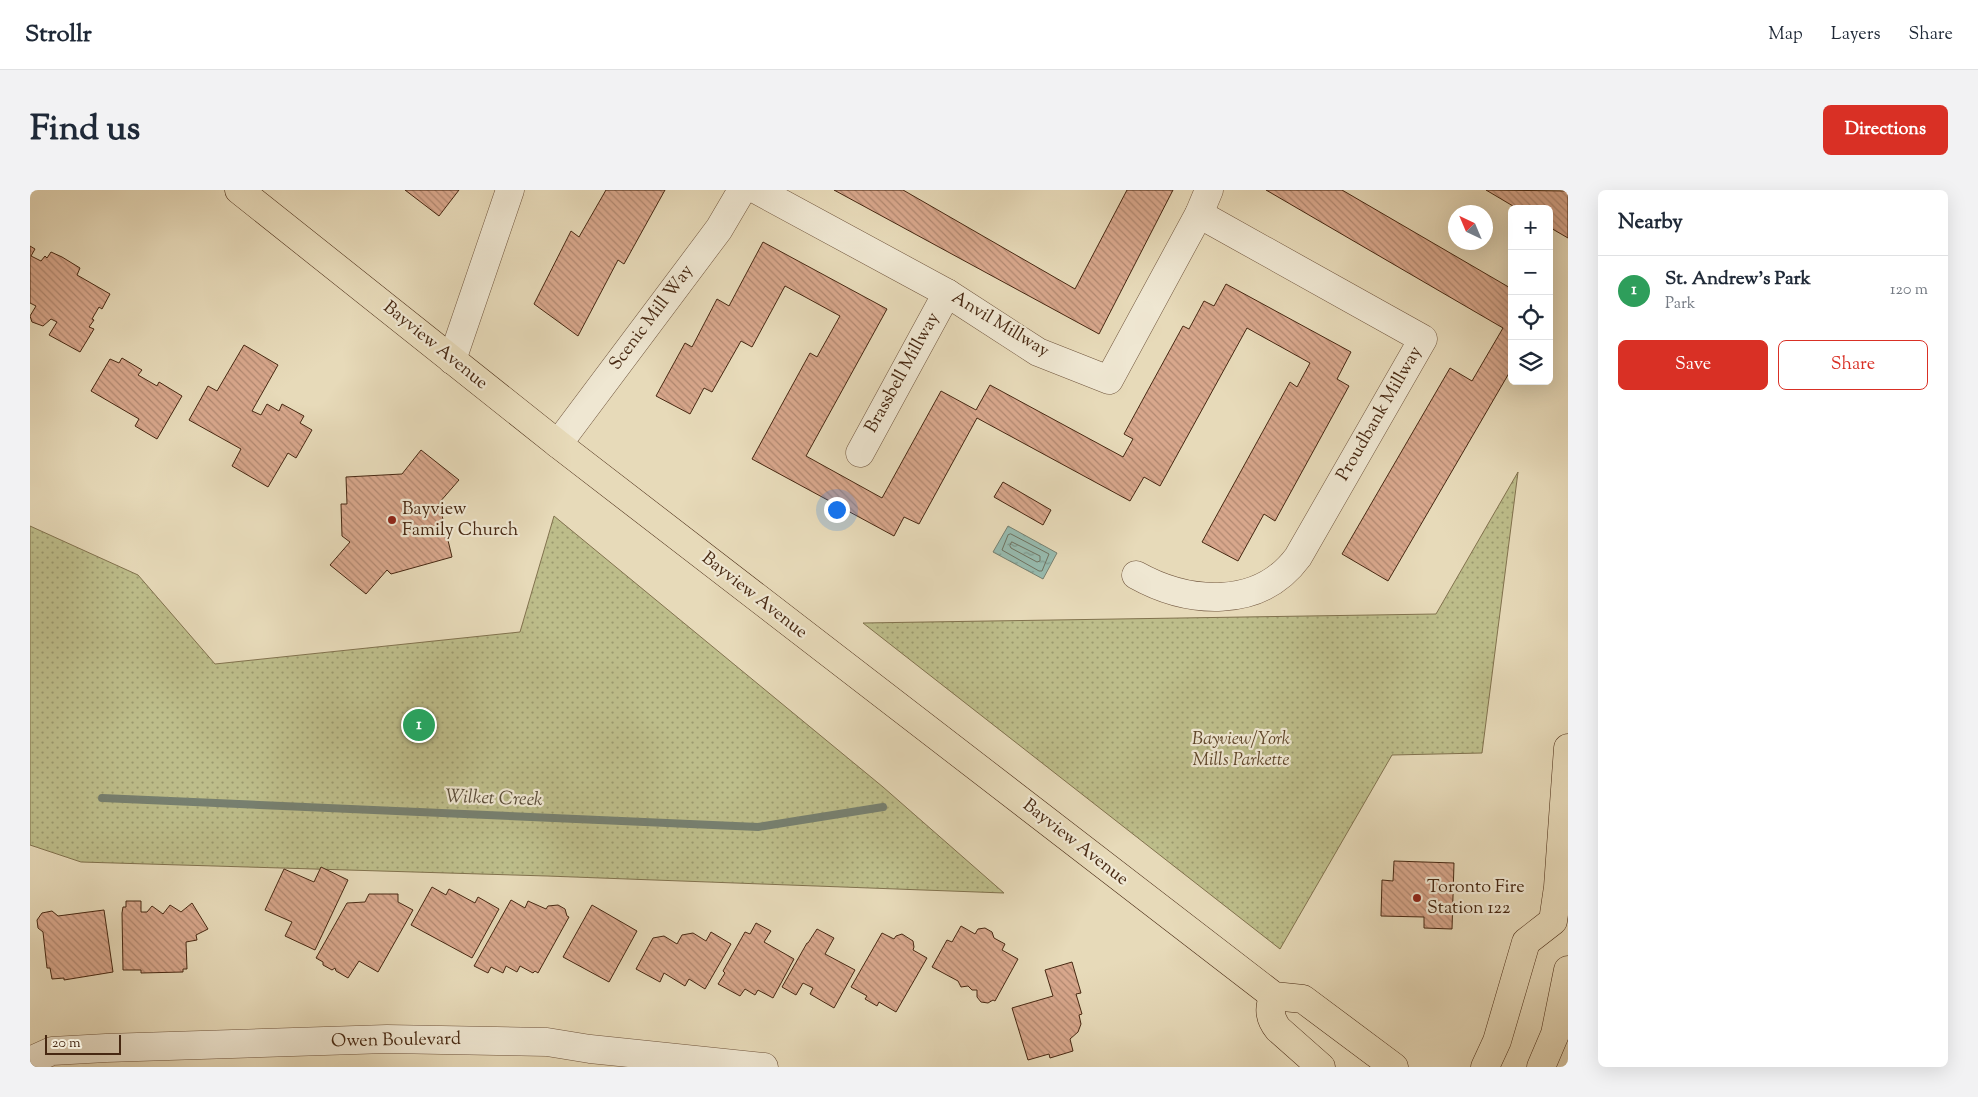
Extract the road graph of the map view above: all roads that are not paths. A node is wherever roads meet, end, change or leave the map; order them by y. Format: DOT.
graph roads {
  1 [pos="241,190"];
  2 [pos="742,190"];
  3 [pos="757,190"];
  4 [pos="509,191"];
  5 [pos="1204,202"];
  6 [pos="947,293"];
  7 [pos="452,360"];
  8 [pos="558,444"];
  9 [pos="860,453"];
  10 [pos="1136,575"];
  11 [pos="1568,748"];
  12 [pos="1560,930"];
  13 [pos="1568,970"];
  14 [pos="1274,996"];
  15 [pos="585,1058"];
  16 [pos="30,1061"];
  17 [pos="764,1067"];
  18 [pos="1321,1067"];
  19 [pos="1394,1067"];
  20 [pos="1485,1067"];
  21 [pos="1541,1067"];
  1 -- 7 [label="main road, Bayview Avenue"];
  2 -- 8 [label="street, Scenic Mill Way"];
  3 -- 6 [label="street, Anvil Millway"];
  4 -- 7 [label="street"];
  5 -- 6 [label="street, Anvil Millway"];
  5 -- 10 [label="street, Proudbank Millway"];
  6 -- 9 [label="street, Brassbell Millway"];
  7 -- 8 [label="main road, Bayview Avenue"];
  8 -- 14 [label="main road, Bayview Avenue"];
  11 -- 12 [label="main road"];
  12 -- 20 [label="main road"];
  13 -- 21 [label="main road"];
  14 -- 18 [label="main road"];
  14 -- 19 [label="main road"];
  15 -- 16 [label="street, Owen Boulevard"];
  15 -- 17 [label="street, Owen Boulevard"];
}
